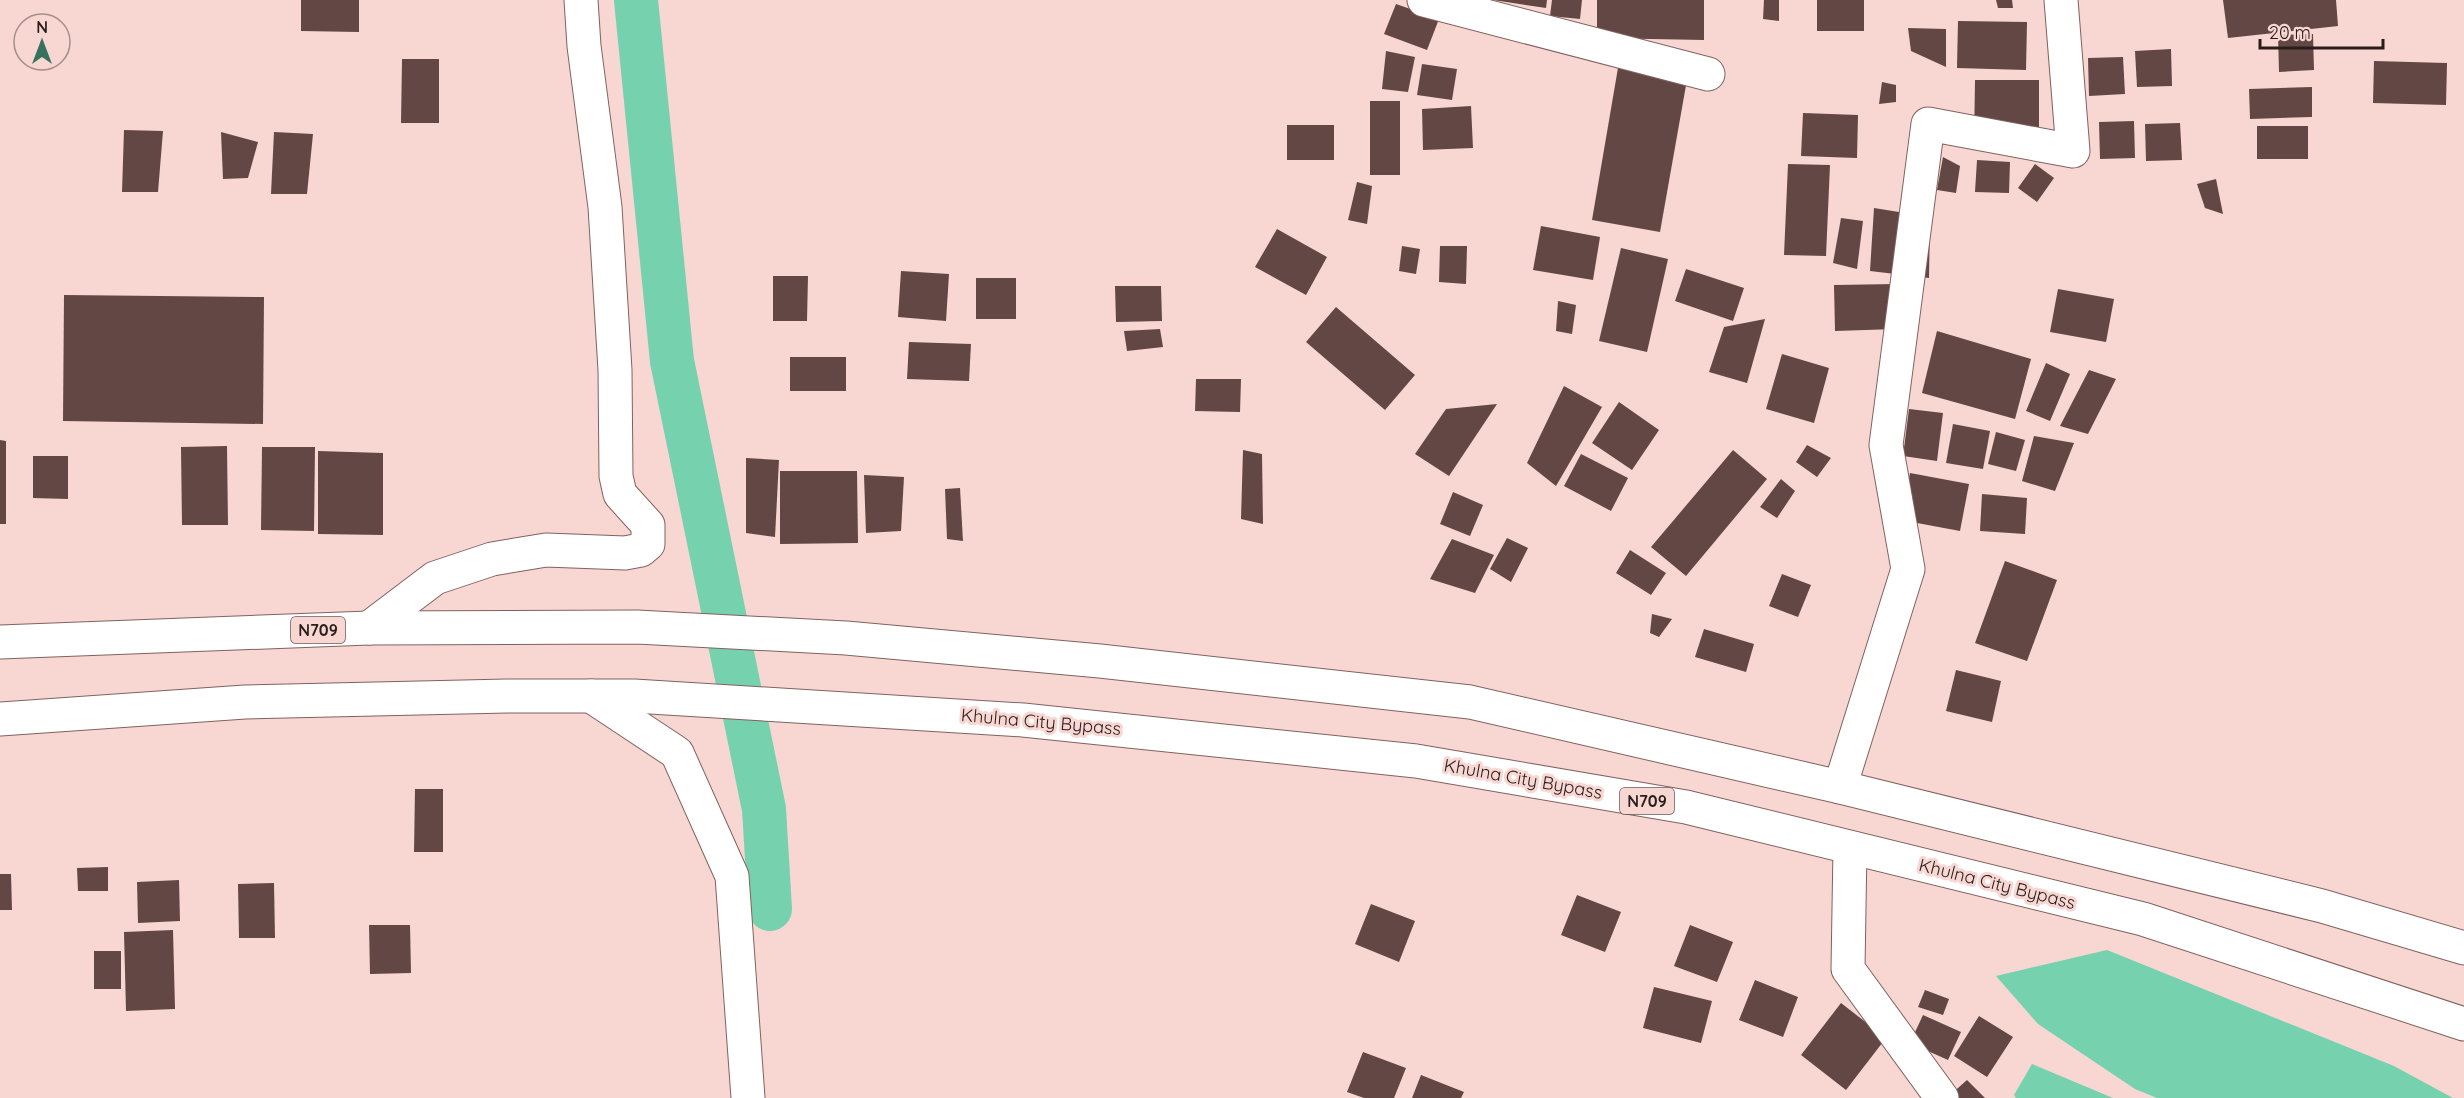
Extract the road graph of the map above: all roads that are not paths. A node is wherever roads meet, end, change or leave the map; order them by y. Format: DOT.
graph roads {
  1 [pos="581,0"];
  2 [pos="1424,0"];
  3 [pos="2061,0"];
  4 [pos="1708,74"];
  5 [pos="369,628"];
  6 [pos="0,642"];
  7 [pos="591,696"];
  8 [pos="0,719"];
  9 [pos="1840,787"];
  10 [pos="1850,848"];
  11 [pos="2464,948"];
  12 [pos="2464,1024"];
  13 [pos="748,1098"];
  14 [pos="1942,1098"];
  1 -- 5 [label="main road"];
  2 -- 4 [label="main road"];
  3 -- 9 [label="main road"];
  5 -- 6 [label="main road, N709"];
  5 -- 9 [label="main road, N709"];
  7 -- 8 [label="main road, N709"];
  7 -- 10 [label="main road, Khulna City Bypass / N709"];
  7 -- 13 [label="main road"];
  9 -- 11 [label="main road, N709"];
  10 -- 12 [label="main road, Khulna City Bypass / N709"];
  10 -- 14 [label="main road"];
}
